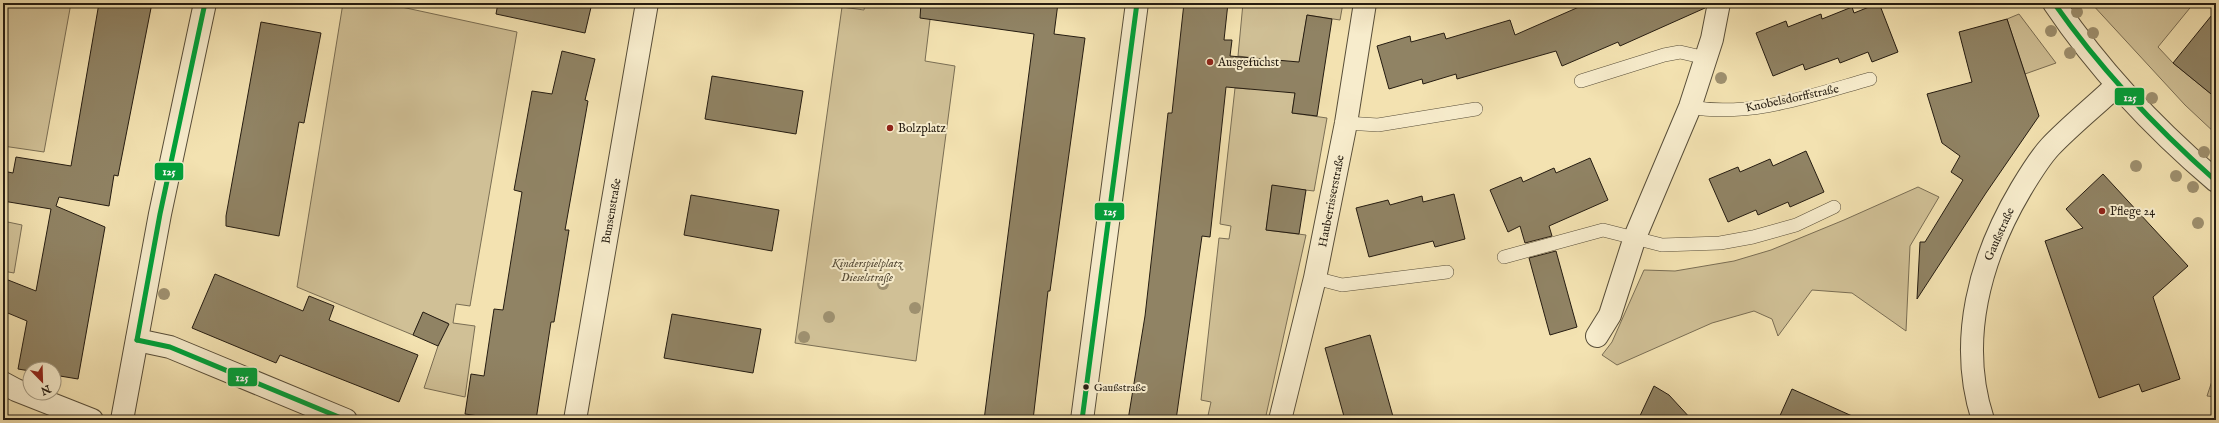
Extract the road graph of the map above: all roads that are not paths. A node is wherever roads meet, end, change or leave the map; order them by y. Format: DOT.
graph roads {
  1 [pos="205,3"];
  2 [pos="647,3"];
  3 [pos="1137,3"];
  4 [pos="1365,3"];
  5 [pos="1719,3"];
  6 [pos="2054,3"];
  7 [pos="1706,58"];
  8 [pos="1870,79"];
  9 [pos="1581,81"];
  10 [pos="2117,85"];
  11 [pos="1690,107"];
  12 [pos="1476,109"];
  13 [pos="1346,123"];
  14 [pos="2216,181"];
  15 [pos="1834,207"];
  16 [pos="1635,237"];
  17 [pos="1504,257"];
  18 [pos="1447,272"];
  19 [pos="1315,278"];
  20 [pos="1597,336"];
  21 [pos="137,340"];
  22 [pos="3,382"];
  23 [pos="92,420"];
  24 [pos="122,420"];
  25 [pos="346,420"];
  26 [pos="574,420"];
  27 [pos="1082,420"];
  28 [pos="1280,420"];
  29 [pos="1983,420"];
  1 -- 21 [label="street"];
  2 -- 26 [label="street, Bunsenstraße"];
  3 -- 27 [label="street"];
  4 -- 13 [label="street, Hauberrisserstraße"];
  5 -- 7 [label="street"];
  6 -- 10 [label="street"];
  7 -- 9 [label="lane"];
  7 -- 11 [label="street"];
  8 -- 11 [label="lane, Knobelsdorffstraße"];
  10 -- 14 [label="street"];
  10 -- 29 [label="street, Gaußstraße"];
  11 -- 16 [label="street"];
  12 -- 13 [label="lane"];
  13 -- 19 [label="street, Hauberrisserstraße"];
  15 -- 16 [label="lane"];
  16 -- 17 [label="lane"];
  16 -- 20 [label="street"];
  18 -- 19 [label="lane"];
  19 -- 28 [label="street, Hauberrisserstraße"];
  21 -- 24 [label="street"];
  21 -- 25 [label="street"];
  22 -- 23 [label="street"];
}
